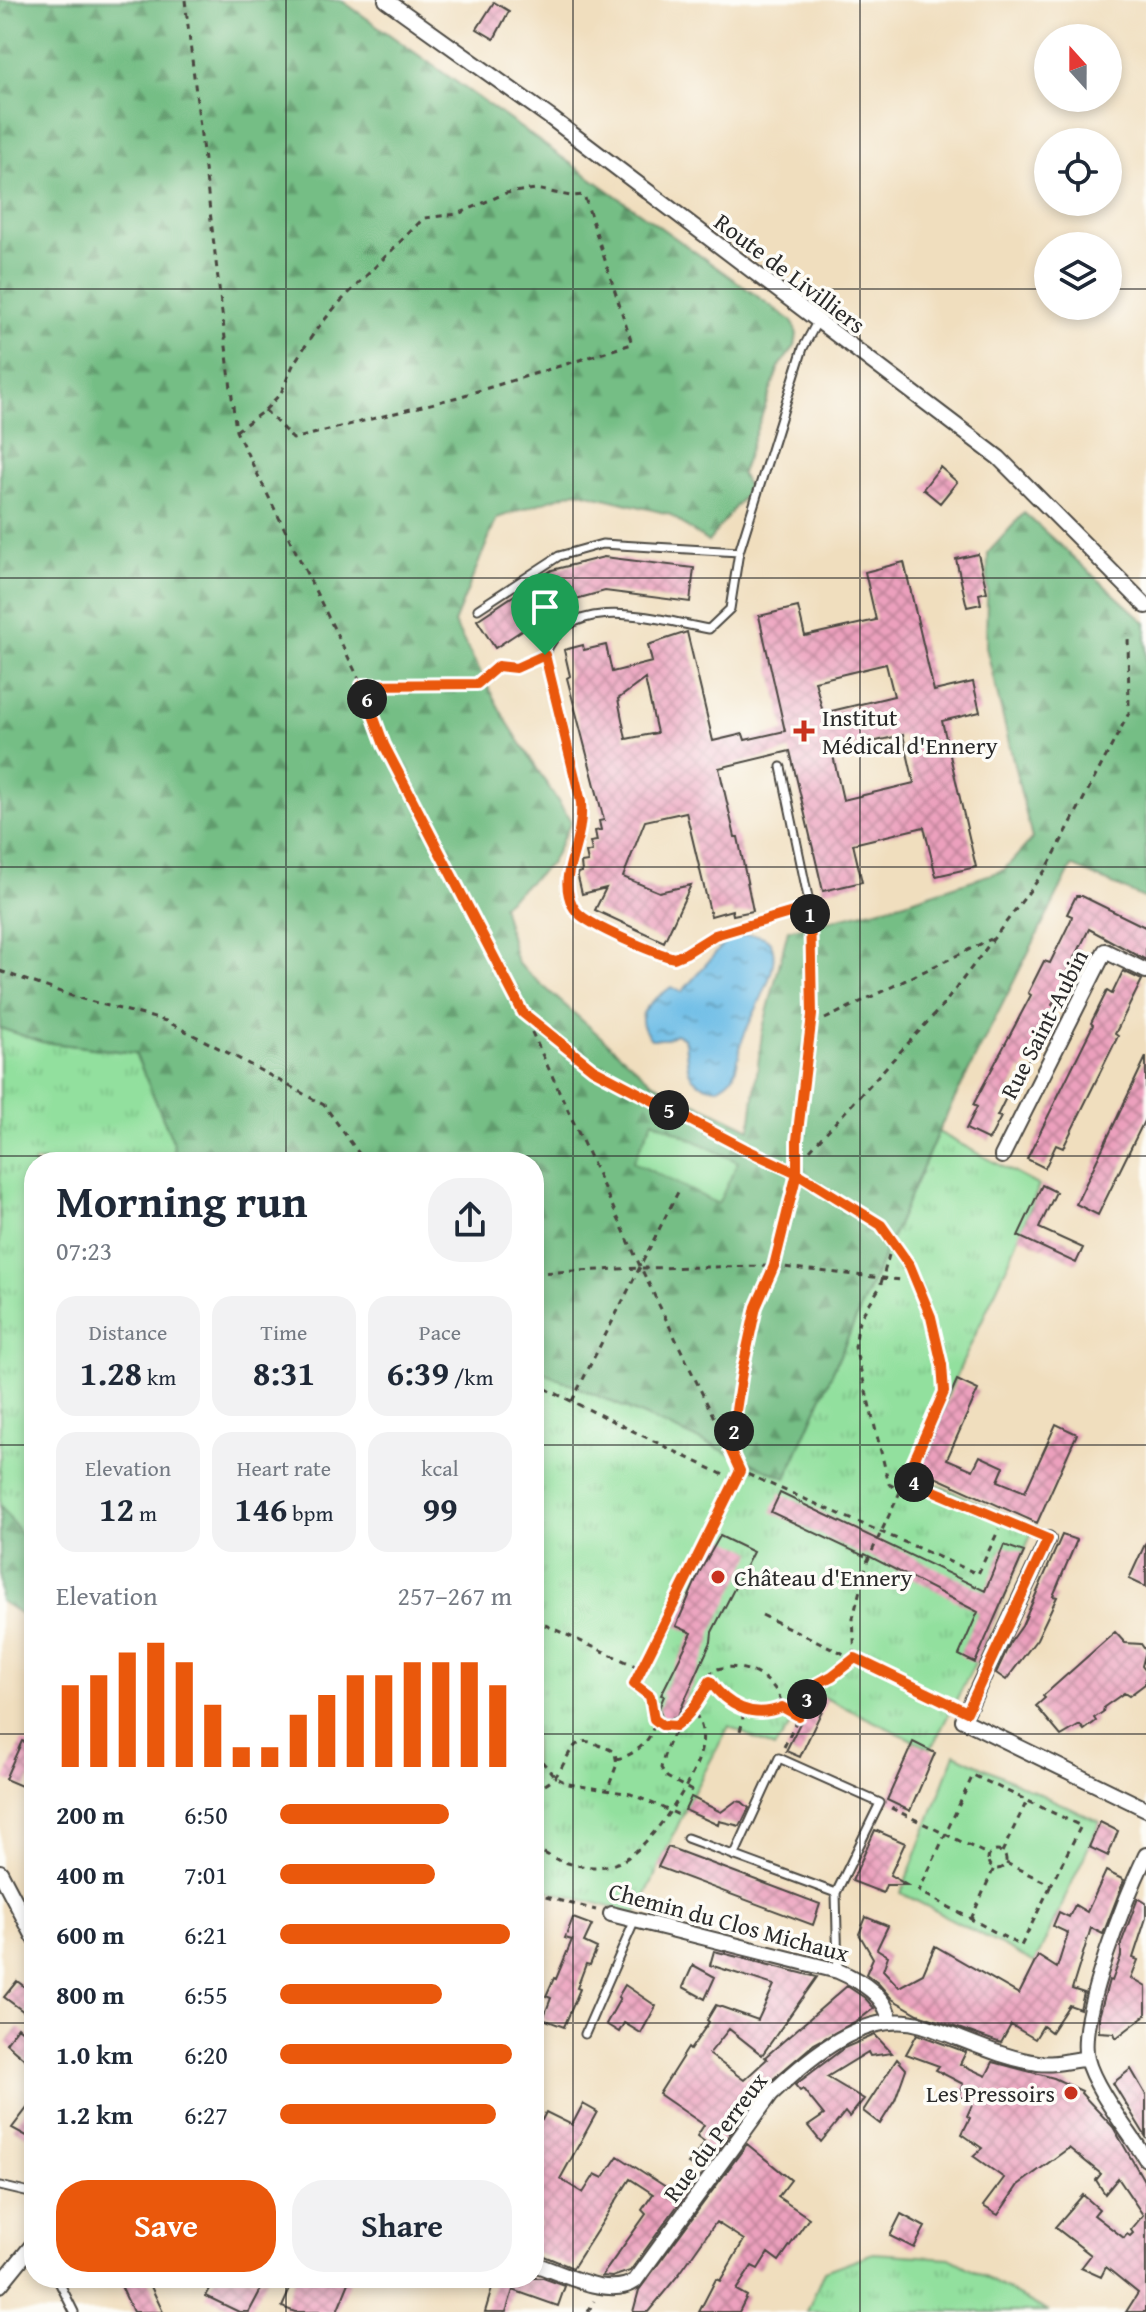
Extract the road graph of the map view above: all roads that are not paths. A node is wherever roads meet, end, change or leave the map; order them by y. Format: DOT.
graph roads {
  1 [pos="386,0"];
  2 [pos="817,322"];
  3 [pos="739,552"];
  4 [pos="1146,606"];
  5 [pos="478,609"];
  6 [pos="781,767"];
  7 [pos="810,907"];
  8 [pos="1146,971"];
  9 [pos="1002,1156"];
  10 [pos="797,1168"];
  11 [pos="893,1241"];
  12 [pos="1048,1539"];
  13 [pos="1146,1809"];
  14 [pos="687,1838"];
  15 [pos="1146,1855"];
  16 [pos="734,1856"];
  17 [pos="0,1872"];
  18 [pos="836,1893"];
  19 [pos="611,1914"];
  20 [pos="24,1916"];
  21 [pos="635,1920"];
  22 [pos="838,1971"];
  23 [pos="890,2022"];
  24 [pos="585,2034"];
  25 [pos="1087,2059"];
  26 [pos="1146,2159"];
  27 [pos="0,2186"];
  28 [pos="24,2192"];
  29 [pos="24,2255"];
  30 [pos="544,2268"];
  31 [pos="0,2285"];
  32 [pos="62,2288"];
  33 [pos="74,2312"];
  1 -- 2 [label="street, Route de Livilliers"];
  2 -- 3 [label="lane"];
  2 -- 4 [label="street, Route de Livilliers"];
  3 -- 5 [label="lane"];
  3 -- 7 [label="lane"];
  6 -- 7 [label="lane"];
  7 -- 10 [label="lane"];
  8 -- 9 [label="street, Rue Saint-Aubin"];
  11 -- 12 [label="lane"];
  12 -- 13 [label="street"];
  14 -- 16 [label="lane"];
  15 -- 25 [label="street"];
  16 -- 18 [label="lane"];
  16 -- 18 [label="lane"];
  17 -- 20 [label="street"];
  18 -- 22 [label="lane"];
  19 -- 21 [label="street, Chemin du Clos Michaux"];
  21 -- 22 [label="street, Chemin du Clos Michaux"];
  21 -- 24 [label="lane"];
  22 -- 23 [label="street, Chemin du Clos Michaux"];
  23 -- 25 [label="street, Rue du Perreux"];
  23 -- 30 [label="street, Rue du Perreux"];
  25 -- 26 [label="street"];
  27 -- 28 [label="lane"];
  29 -- 31 [label="street"];
  32 -- 33 [label="lane"];
}
